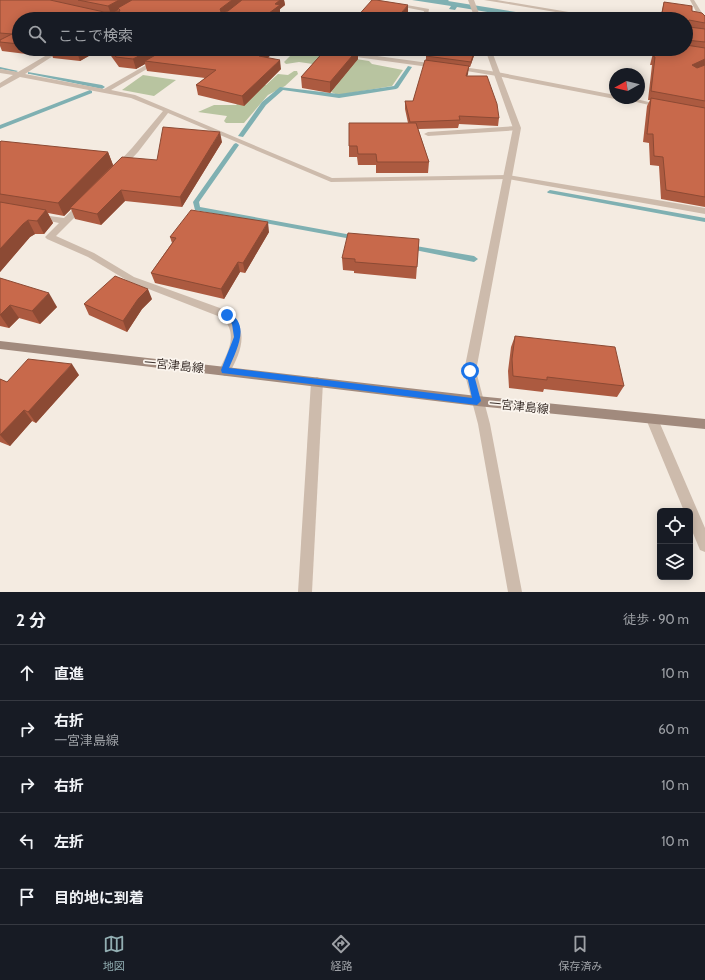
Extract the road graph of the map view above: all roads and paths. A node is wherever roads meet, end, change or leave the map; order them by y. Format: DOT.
graph roads {
  1 [pos="370,0"];
  2 [pos="471,0"];
  3 [pos="487,0"];
  4 [pos="692,0"];
  5 [pos="426,12"];
  6 [pos="476,12"];
  7 [pos="563,12"];
  8 [pos="704,18"];
  9 [pos="705,23"];
  10 [pos="50,56"];
  11 [pos="166,56"];
  12 [pos="364,56"];
  13 [pos="490,56"];
  14 [pos="443,67"];
  15 [pos="451,68"];
  16 [pos="0,71"];
  17 [pos="496,74"];
  18 [pos="19,75"];
  19 [pos="0,86"];
  20 [pos="106,91"];
  21 [pos="609,96"];
  22 [pos="645,103"];
  23 [pos="667,107"];
  24 [pos="167,110"];
  25 [pos="517,128"];
  26 [pos="428,134"];
  27 [pos="114,172"];
  28 [pos="508,177"];
  29 [pos="87,199"];
  30 [pos="705,211"];
  31 [pos="29,215"];
  32 [pos="66,221"];
  33 [pos="0,345"];
  34 [pos="225,370"];
  35 [pos="317,382"];
  36 [pos="477,401"];
  37 [pos="652,419"];
  38 [pos="705,424"];
  39 [pos="705,545"];
  40 [pos="305,592"];
  41 [pos="515,592"];
  1 -- 5 [label="street"];
  2 -- 6 [label="street"];
  3 -- 7 [label="street"];
  4 -- 8 [label="street"];
  8 -- 9 [label="street"];
  10 -- 18 [label="street"];
  11 -- 20 [label="street"];
  12 -- 14 [label="street"];
  13 -- 17 [label="street"];
  15 -- 17 [label="street"];
  16 -- 18 [label="street"];
  17 -- 21 [label="street"];
  17 -- 25 [label="street"];
  18 -- 19 [label="street"];
  18 -- 20 [label="street"];
  20 -- 24 [label="street"];
  22 -- 23 [label="street"];
  24 -- 27 [label="street"];
  24 -- 28 [label="street"];
  25 -- 26 [label="street"];
  25 -- 28 [label="street"];
  28 -- 30 [label="street"];
  28 -- 36 [label="street"];
  29 -- 32 [label="street"];
  31 -- 32 [label="street"];
  32 -- 34 [label="street"];
  33 -- 34 [label="main road, 一宮津島線"];
  34 -- 35 [label="main road, 一宮津島線"];
  35 -- 36 [label="main road, 一宮津島線"];
  35 -- 40 [label="street"];
  36 -- 37 [label="main road, 一宮津島線"];
  36 -- 41 [label="street"];
  37 -- 38 [label="main road, 一宮津島線"];
  37 -- 39 [label="street"];
}
